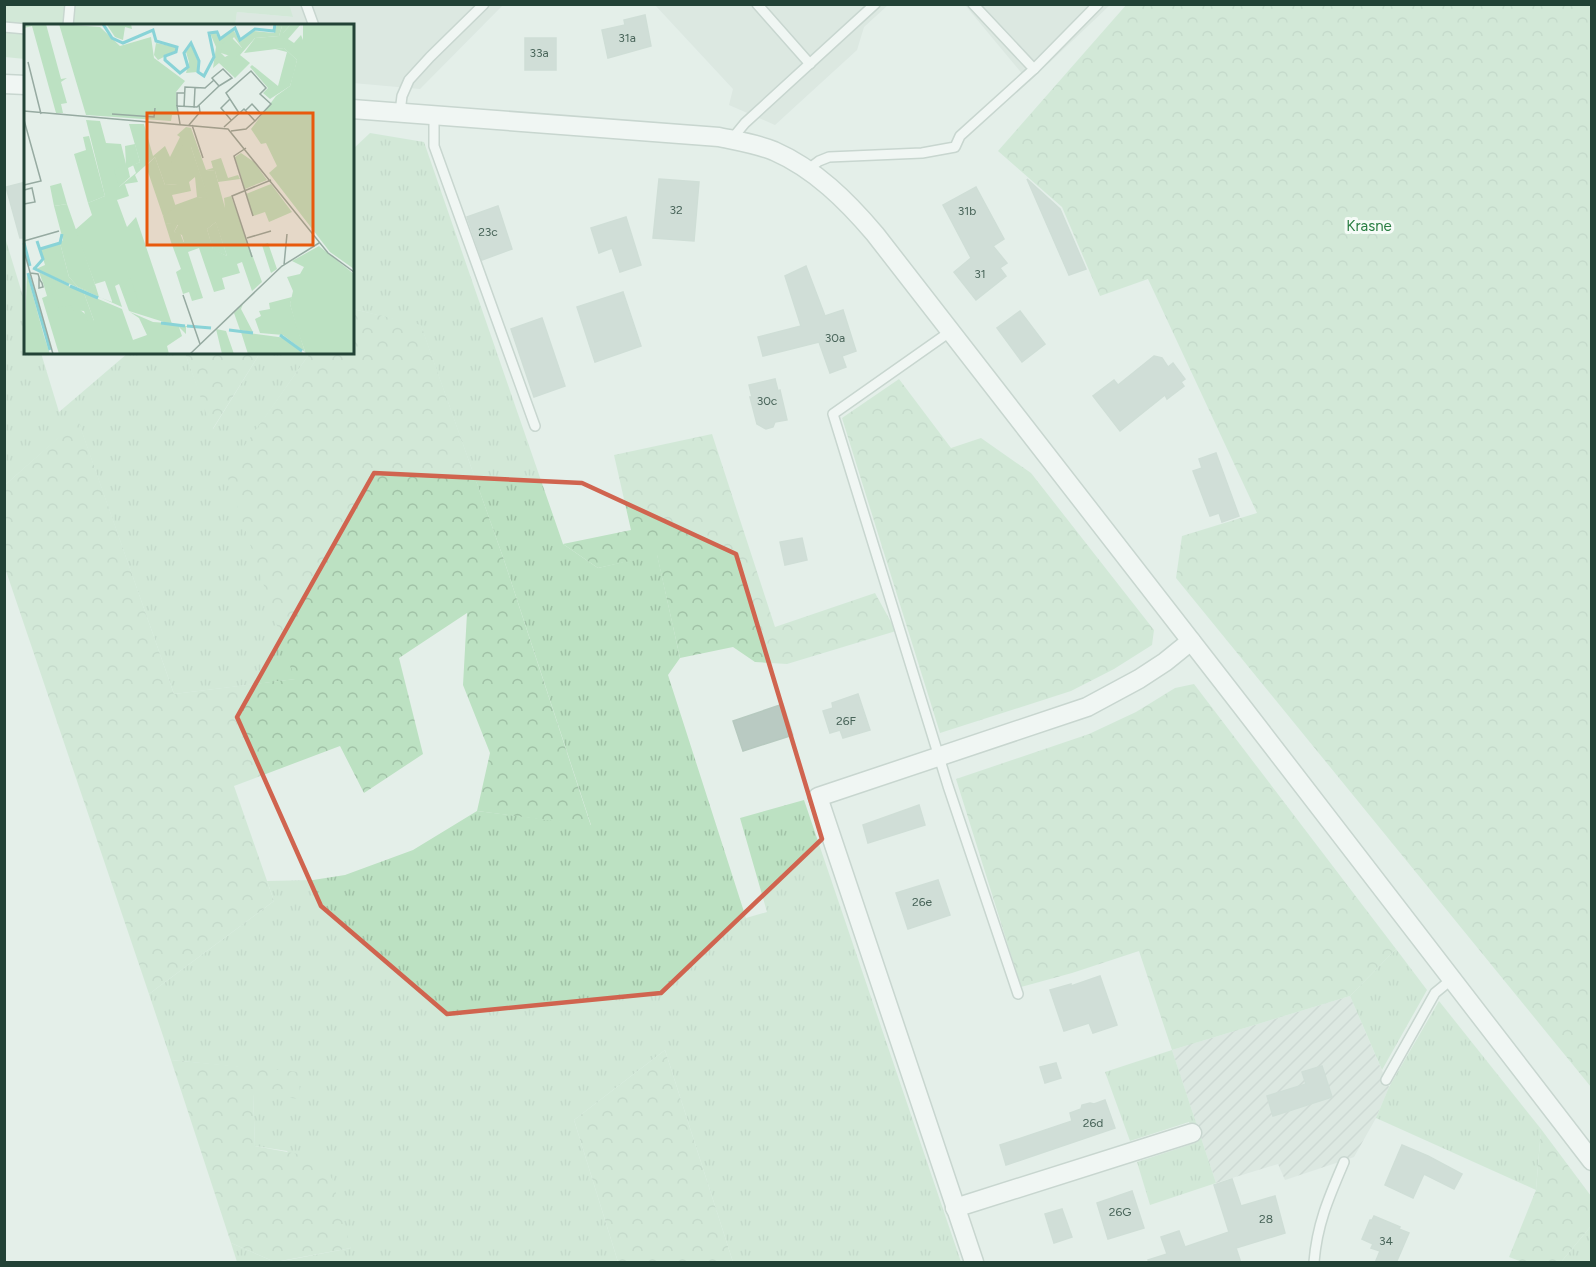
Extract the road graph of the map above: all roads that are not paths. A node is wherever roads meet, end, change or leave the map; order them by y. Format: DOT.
graph roads {
  1 [pos="70,4"];
  2 [pos="306,4"];
  3 [pos="484,4"];
  4 [pos="757,4"];
  5 [pos="874,4"];
  6 [pos="973,4"];
  7 [pos="1095,5"];
  8 [pos="68,24"];
  9 [pos="313,24"];
  10 [pos="4,27"];
  11 [pos="24,29"];
  12 [pos="810,64"];
  13 [pos="1034,69"];
  14 [pos="4,84"];
  15 [pos="24,85"];
  16 [pos="354,109"];
  17 [pos="395,112"];
  18 [pos="434,114"];
  19 [pos="731,140"];
  20 [pos="807,170"];
  21 [pos="951,331"];
  22 [pos="535,426"];
  23 [pos="1191,641"];
  24 [pos="939,757"];
  25 [pos="1452,979"];
  26 [pos="1018,994"];
  27 [pos="1386,1080"];
  28 [pos="1192,1133"];
  29 [pos="1592,1161"];
  30 [pos="1344,1162"];
  31 [pos="955,1208"];
  32 [pos="974,1263"];
  33 [pos="1314,1263"];
  1 -- 8 [label="lane"];
  2 -- 9 [label="lane"];
  3 -- 17 [label="lane"];
  4 -- 12 [label="lane"];
  5 -- 12 [label="lane"];
  6 -- 13 [label="lane"];
  7 -- 13 [label="lane"];
  10 -- 11 [label="lane"];
  12 -- 19 [label="lane"];
  13 -- 20 [label="lane"];
  14 -- 15 [label="street"];
  16 -- 17 [label="street"];
  17 -- 18 [label="street"];
  18 -- 19 [label="street"];
  18 -- 22 [label="lane"];
  19 -- 20 [label="street"];
  20 -- 21 [label="street"];
  21 -- 23 [label="street"];
  21 -- 24 [label="lane"];
  23 -- 24 [label="street"];
  23 -- 25 [label="street"];
  24 -- 26 [label="lane"];
  24 -- 31 [label="street"];
  25 -- 27 [label="lane"];
  25 -- 29 [label="street"];
  28 -- 31 [label="street"];
  30 -- 33 [label="lane"];
  31 -- 32 [label="street"];
}
